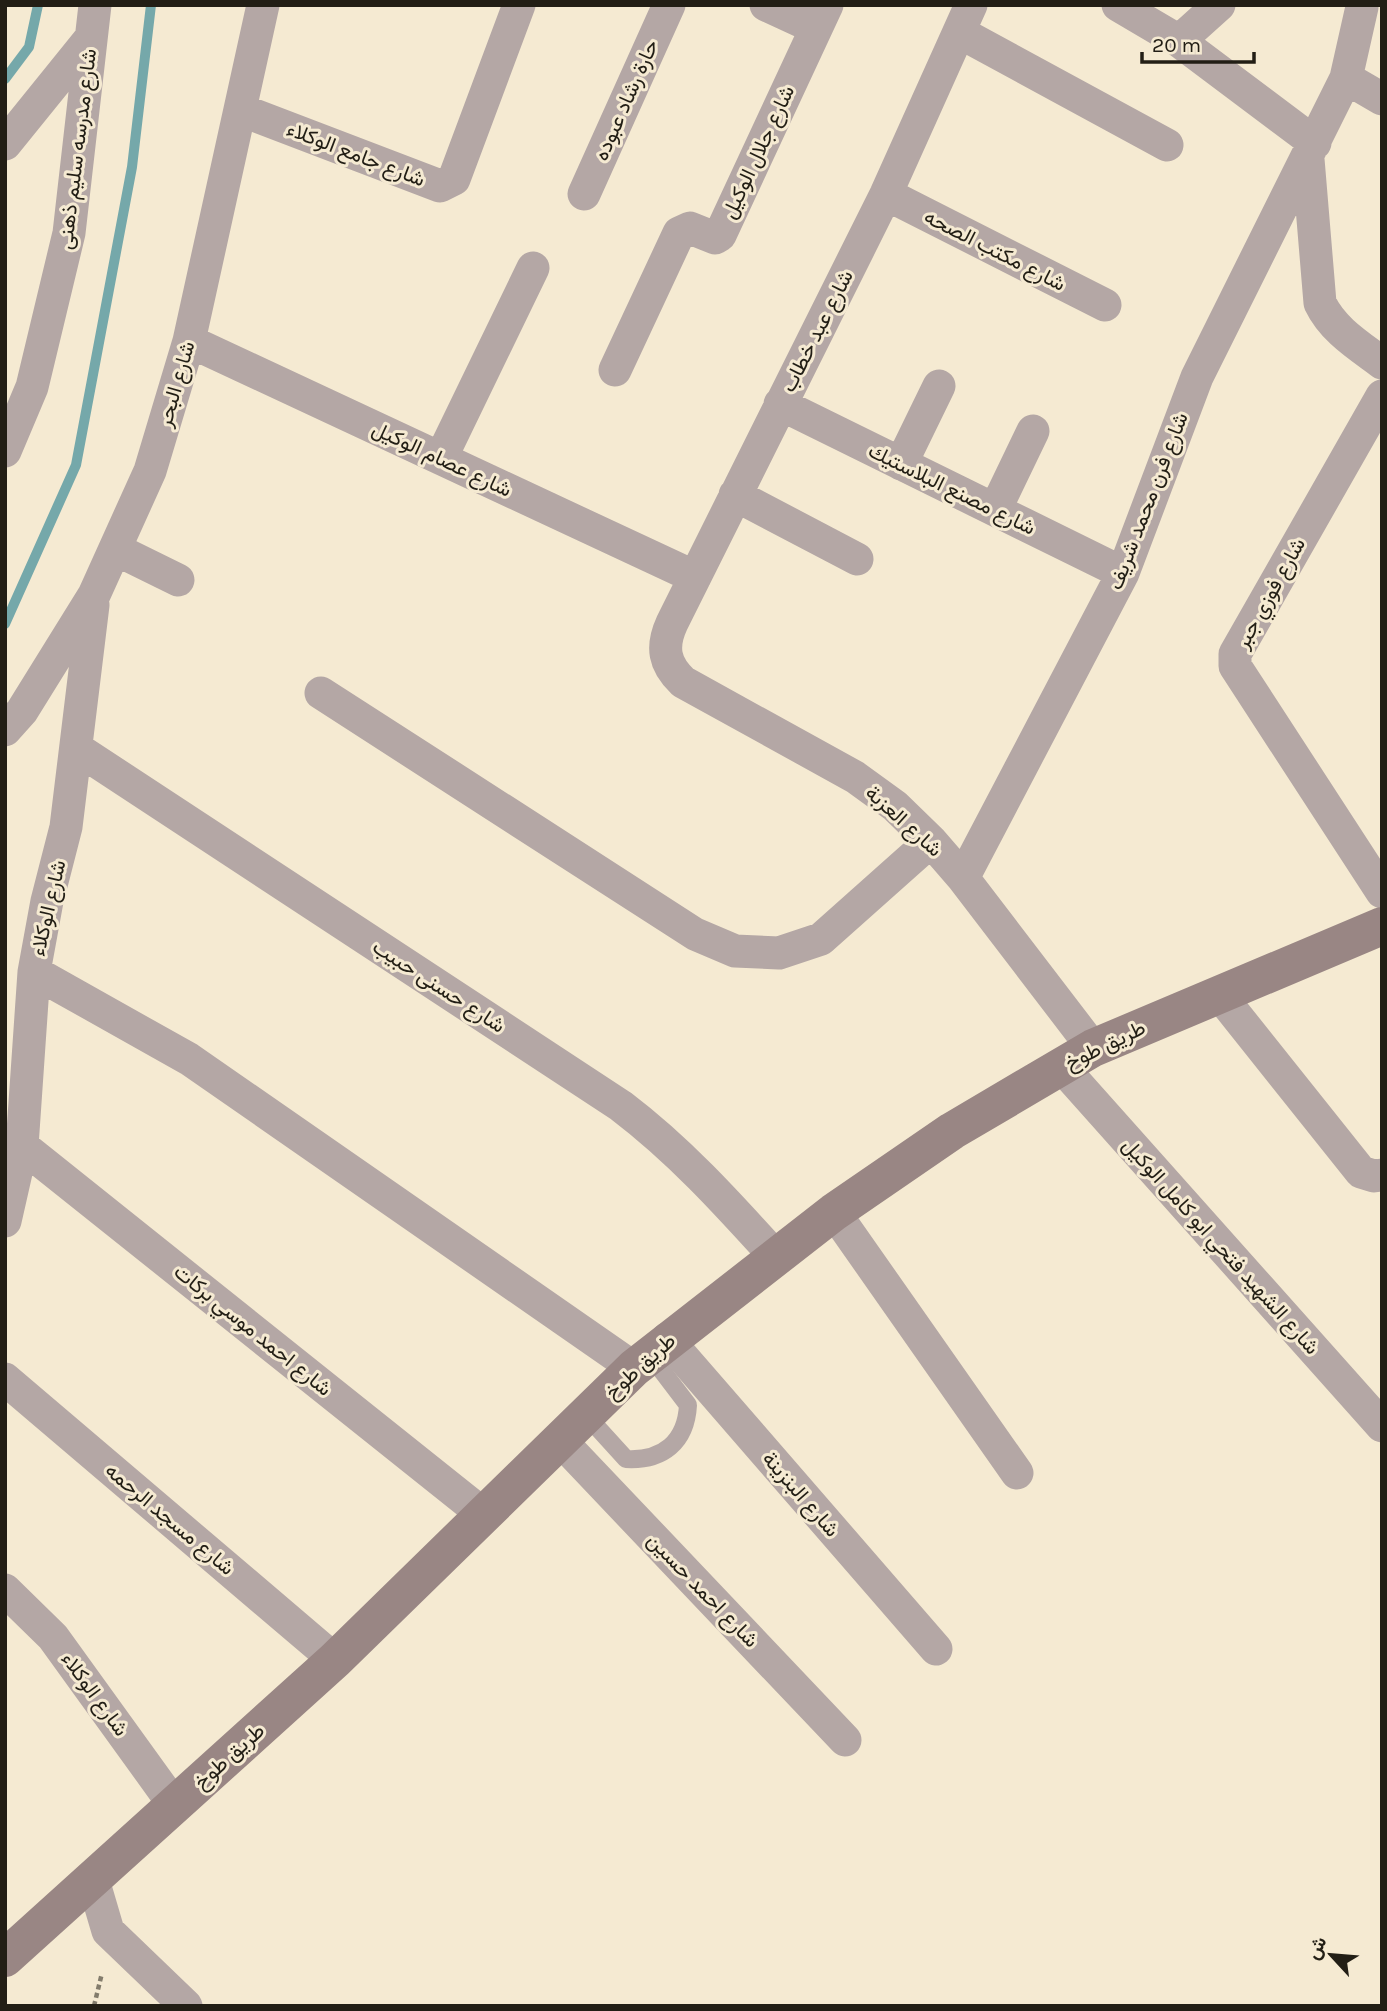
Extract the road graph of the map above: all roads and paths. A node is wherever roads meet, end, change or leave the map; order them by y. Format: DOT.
graph roads {
  1 [pos="95,5"];
  2 [pos="263,5"];
  3 [pos="519,5"];
  4 [pos="669,5"];
  5 [pos="766,5"];
  6 [pos="1118,5"];
  7 [pos="1219,5"];
  8 [pos="1363,7"];
  9 [pos="821,17"];
  10 [pos="965,18"];
  11 [pos="90,38"];
  12 [pos="1179,41"];
  13 [pos="1346,78"];
  14 [pos="1382,99"];
  15 [pos="241,110"];
  16 [pos="5,144"];
  17 [pos="1167,145"];
  18 [pos="1311,150"];
  19 [pos="584,194"];
  20 [pos="886,194"];
  21 [pos="533,268"];
  22 [pos="1105,305"];
  23 [pos="189,341"];
  24 [pos="1382,363"];
  25 [pos="615,370"];
  26 [pos="939,386"];
  27 [pos="1382,396"];
  28 [pos="780,404"];
  29 [pos="1033,430"];
  30 [pos="5,451"];
  31 [pos="441,458"];
  32 [pos="901,464"];
  33 [pos="736,495"];
  34 [pos="995,510"];
  35 [pos="115,549"];
  36 [pos="857,559"];
  37 [pos="1123,573"];
  38 [pos="695,577"];
  39 [pos="178,580"];
  40 [pos="94,595"];
  41 [pos="665,655"];
  42 [pos="321,693"];
  43 [pos="5,730"];
  44 [pos="76,748"];
  45 [pos="931,841"];
  46 [pos="963,878"];
  47 [pos="1382,892"];
  48 [pos="1382,926"];
  49 [pos="34,972"];
  50 [pos="1219,994"];
  51 [pos="1077,1057"];
  52 [pos="22,1146"];
  53 [pos="1382,1175"];
  54 [pos="834,1212"];
  55 [pos="5,1221"];
  56 [pos="775,1256"];
  57 [pos="650,1354"];
  58 [pos="5,1379"];
  59 [pos="1382,1426"];
  60 [pos="573,1428"];
  61 [pos="1017,1473"];
  62 [pos="484,1515"];
  63 [pos="5,1590"];
  64 [pos="936,1649"];
  65 [pos="335,1660"];
  66 [pos="845,1740"];
  67 [pos="175,1806"];
  68 [pos="93,1880"];
  69 [pos="5,1958"];
  70 [pos="186,2006"];
  1 -- 11 [label="street, شارع مدرسه سليم ذهنى"];
  2 -- 15 [label="street, شارع البحر"];
  3 -- 15 [label="street, شارع جامع الوكلاء"];
  4 -- 19 [label="street, حارة رشاد عبوده"];
  5 -- 9 [label="street"];
  6 -- 12 [label="street"];
  7 -- 12 [label="street"];
  8 -- 13 [label="street, شارع فرن محمد شريف"];
  9 -- 25 [label="street, شارع جلال الوكيل"];
  10 -- 17 [label="street"];
  10 -- 20 [label="street, شارع عبد خطاب"];
  11 -- 16 [label="street"];
  11 -- 30 [label="street, شارع مدرسه سليم ذهنى"];
  12 -- 18 [label="street"];
  13 -- 14 [label="street"];
  13 -- 18 [label="street, شارع فرن محمد شريف"];
  15 -- 23 [label="street, شارع البحر"];
  18 -- 24 [label="street"];
  18 -- 37 [label="street, شارع فرن محمد شريف"];
  20 -- 22 [label="street, شارع مكتب الصحه"];
  20 -- 28 [label="street, شارع عبد خطاب"];
  21 -- 31 [label="street"];
  23 -- 31 [label="street, شارع عصام الوكيل"];
  23 -- 35 [label="street, شارع البحر"];
  26 -- 32 [label="street"];
  27 -- 47 [label="street, شارع فوزي جبر"];
  28 -- 32 [label="street, شارع مصنع البلاستيك"];
  28 -- 33 [label="street, شارع عبد خطاب"];
  29 -- 34 [label="street"];
  31 -- 38 [label="street, شارع عصام الوكيل"];
  32 -- 34 [label="street, شارع مصنع البلاستيك"];
  33 -- 36 [label="street"];
  33 -- 38 [label="street, شارع عبد خطاب"];
  34 -- 37 [label="street, شارع مصنع البلاستيك"];
  35 -- 39 [label="street"];
  35 -- 40 [label="street, شارع البحر"];
  37 -- 46 [label="street, شارع فرن محمد شريف"];
  38 -- 41 [label="street, شارع عبد خطاب"];
  40 -- 43 [label="street, شارع البحر"];
  40 -- 44 [label="street, شارع الوكلاء"];
  41 -- 45 [label="street, شارع العزبة"];
  42 -- 45 [label="street"];
  44 -- 49 [label="street, شارع الوكلاء"];
  44 -- 56 [label="street, شارع حسنى حبيب"];
  45 -- 46 [label="street, شارع العزبة"];
  46 -- 51 [label="street, شارع العزبة"];
  48 -- 50 [label="main road, طريق طوخ"];
  49 -- 52 [label="street, شارع الوكلاء"];
  49 -- 57 [label="street, شارع البنزينة"];
  50 -- 51 [label="main road, طريق طوخ"];
  50 -- 53 [label="street"];
  51 -- 54 [label="main road, طريق طوخ"];
  51 -- 59 [label="street, شارع الشهيد فتحي ابو كامل الوكيل"];
  52 -- 55 [label="street, شارع الوكلاء"];
  52 -- 62 [label="street, شارع احمد موسي بركات"];
  54 -- 56 [label="main road, طريق طوخ"];
  54 -- 61 [label="street"];
  56 -- 57 [label="main road, طريق طوخ"];
  57 -- 60 [label="main road, طريق طوخ"];
  57 -- 60 [label="lane"];
  57 -- 64 [label="street, شارع البنزينة"];
  58 -- 65 [label="street, شارع مسجد الرحمه"];
  60 -- 62 [label="main road, طريق طوخ"];
  60 -- 66 [label="street, شارع احمد حسين"];
  62 -- 65 [label="main road, طريق طوخ"];
  63 -- 67 [label="street, شارع الوكلاء"];
  65 -- 67 [label="main road, طريق طوخ"];
  67 -- 68 [label="main road, طريق طوخ"];
  68 -- 69 [label="main road, طريق طوخ"];
  68 -- 70 [label="street"];
}
